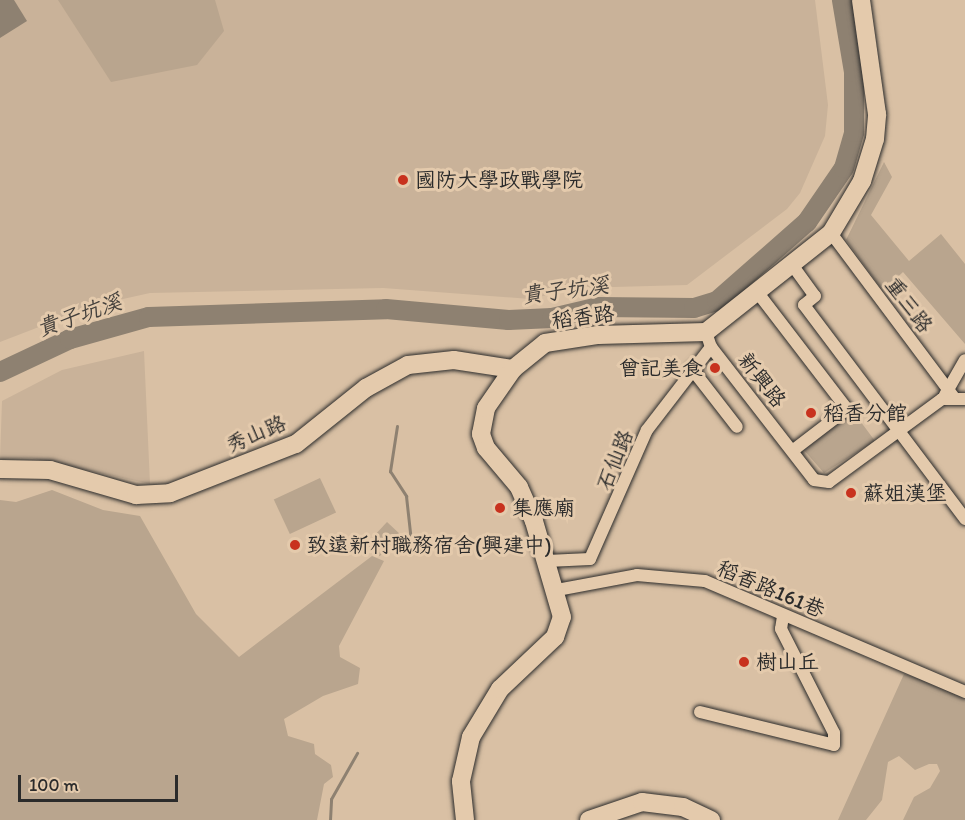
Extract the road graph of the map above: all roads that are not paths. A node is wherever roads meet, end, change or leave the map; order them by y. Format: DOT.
graph roads {
  1 [pos="861,0"];
  2 [pos="831,233"];
  3 [pos="793,266"];
  4 [pos="758,293"];
  5 [pos="708,339"];
  6 [pos="965,360"];
  7 [pos="513,369"];
  8 [pos="692,369"];
  9 [pos="952,397"];
  10 [pos="737,427"];
  11 [pos="899,434"];
  12 [pos="792,451"];
  13 [pos="0,469"];
  14 [pos="965,519"];
  15 [pos="547,561"];
  16 [pos="557,590"];
  17 [pos="783,616"];
  18 [pos="963,691"];
  19 [pos="700,712"];
  20 [pos="465,820"];
  21 [pos="589,820"];
  22 [pos="711,820"];
  1 -- 2 [label="street"];
  2 -- 3 [label="street"];
  2 -- 9 [label="street, 重三路"];
  3 -- 4 [label="street"];
  3 -- 11 [label="street"];
  4 -- 5 [label="street"];
  4 -- 12 [label="street"];
  5 -- 7 [label="street, 稻香路"];
  5 -- 8 [label="street, 石仙路"];
  5 -- 12 [label="street, 新興路"];
  6 -- 9 [label="street"];
  7 -- 13 [label="street, 秀山路"];
  7 -- 15 [label="street, 稻香路"];
  8 -- 10 [label="street"];
  8 -- 15 [label="street, 石仙路"];
  9 -- 11 [label="street, 新興路"];
  11 -- 12 [label="street, 新興路"];
  11 -- 14 [label="street"];
  15 -- 16 [label="street, 稻香路"];
  16 -- 17 [label="street, 稻香路161巷"];
  16 -- 20 [label="street, 稻香路"];
  17 -- 18 [label="street, 稻香路161巷"];
  17 -- 19 [label="street"];
  21 -- 22 [label="street"];
}
